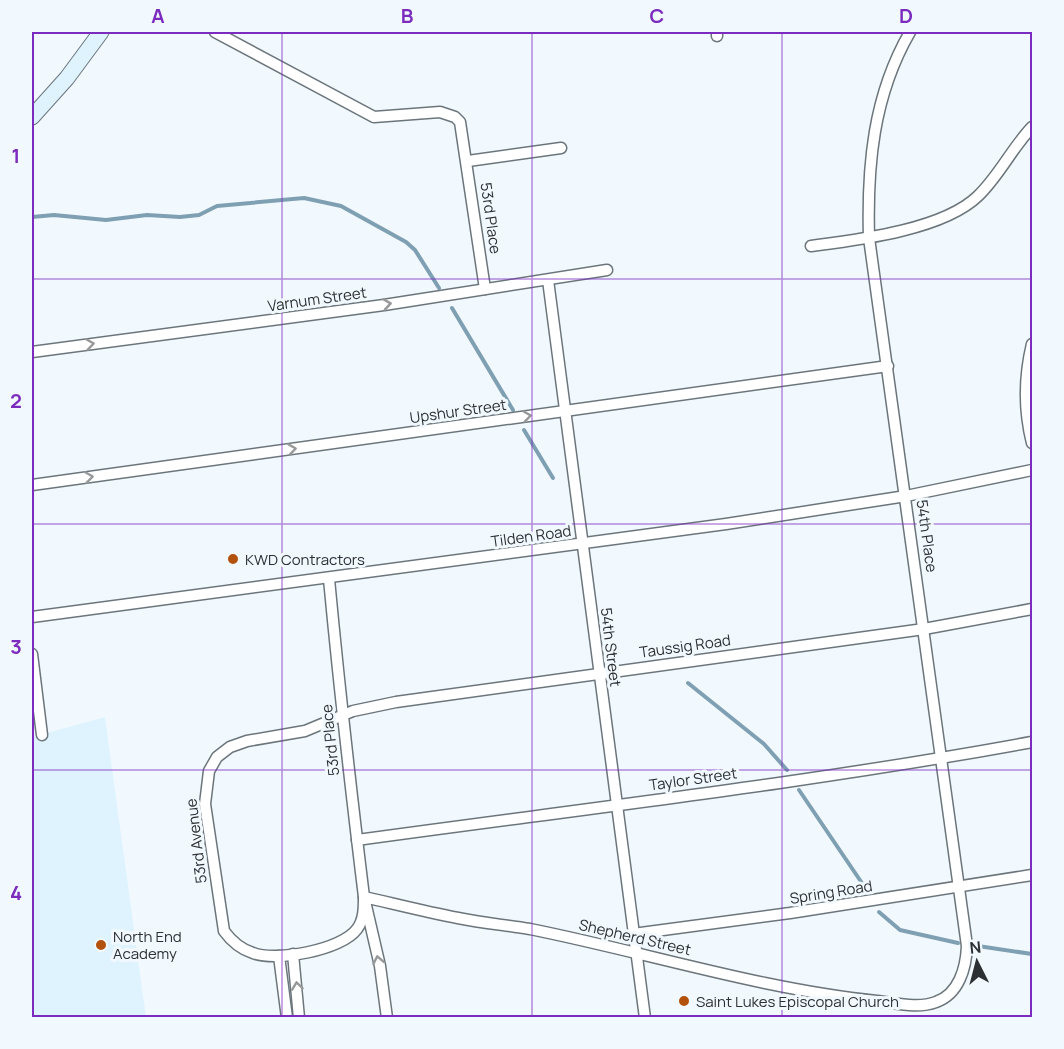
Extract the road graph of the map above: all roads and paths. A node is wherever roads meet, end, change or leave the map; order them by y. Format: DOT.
graph roads {
  1 [pos="101,32"];
  2 [pos="215,32"];
  3 [pos="910,32"];
  4 [pos="32,117"];
  5 [pos="1032,127"];
  6 [pos="561,148"];
  7 [pos="467,156"];
  8 [pos="869,238"];
  9 [pos="811,246"];
  10 [pos="607,270"];
  11 [pos="548,280"];
  12 [pos="485,289"];
  13 [pos="1032,344"];
  14 [pos="32,352"];
  15 [pos="888,366"];
  16 [pos="565,411"];
  17 [pos="1032,443"];
  18 [pos="1032,470"];
  19 [pos="32,485"];
  20 [pos="906,496"];
  21 [pos="582,543"];
  22 [pos="329,579"];
  23 [pos="1032,609"];
  24 [pos="32,617"];
  25 [pos="924,628"];
  26 [pos="32,654"];
  27 [pos="599,673"];
  28 [pos="342,716"];
  29 [pos="42,735"];
  30 [pos="1032,742"];
  31 [pos="940,759"];
  32 [pos="617,805"];
  33 [pos="357,840"];
  34 [pos="1032,875"];
  35 [pos="959,888"];
  36 [pos="364,897"];
  37 [pos="633,934"];
  38 [pos="636,953"];
  39 [pos="293,954"];
  40 [pos="279,956"];
  41 [pos="899,1003"];
  42 [pos="287,1017"];
  43 [pos="299,1017"];
  44 [pos="387,1017"];
  45 [pos="645,1017"];
  1 -- 4 [label="street"];
  2 -- 7 [label="street, 53rd Place"];
  3 -- 8 [label="street, 54th Place"];
  5 -- 8 [label="street"];
  6 -- 7 [label="street"];
  7 -- 12 [label="street, 53rd Place"];
  8 -- 9 [label="street"];
  8 -- 15 [label="street, 54th Place"];
  10 -- 11 [label="street, Varnum Street"];
  11 -- 12 [label="street, Varnum Street"];
  11 -- 16 [label="street, 54th Street"];
  14 -- 12 [label="street, Varnum Street, one-way"];
  13 -- 17 [label="street"];
  15 -- 16 [label="street, Upshur Street"];
  15 -- 20 [label="street, 54th Place"];
  19 -- 16 [label="street, Upshur Street, one-way"];
  16 -- 21 [label="street, 54th Street"];
  18 -- 20 [label="street, Tilden Road"];
  20 -- 21 [label="street, Tilden Road"];
  20 -- 25 [label="street, 54th Place"];
  21 -- 22 [label="street, Tilden Road"];
  21 -- 27 [label="street, 54th Street"];
  22 -- 24 [label="street, Tilden Road"];
  22 -- 28 [label="street, 53rd Place"];
  23 -- 25 [label="street, Taussig Road"];
  25 -- 27 [label="street, Taussig Road"];
  25 -- 31 [label="street, 54th Place"];
  26 -- 29 [label="street"];
  27 -- 28 [label="street, Taussig Road"];
  27 -- 32 [label="street, 54th Street"];
  28 -- 33 [label="street, 53rd Place"];
  28 -- 40 [label="street, 53rd Avenue"];
  30 -- 31 [label="street, Taylor Street"];
  31 -- 32 [label="street, Taylor Street"];
  31 -- 35 [label="street, 54th Place"];
  32 -- 33 [label="street, Taylor Street"];
  32 -- 37 [label="street, 54th Street"];
  33 -- 36 [label="street, 53rd Place"];
  34 -- 35 [label="street, Spring Road"];
  35 -- 37 [label="street, Spring Road"];
  35 -- 41 [label="street, 54th Place"];
  36 -- 38 [label="street, Shepherd Street"];
  36 -- 39 [label="street, 53rd Place"];
  44 -- 36 [label="street, 53rd Place, one-way"];
  37 -- 38 [label="street, 54th Street"];
  38 -- 41 [label="street, Shepherd Street"];
  38 -- 45 [label="street, 54th Street"];
  39 -- 40 [label="street, 53rd Place"];
  43 -- 39 [label="street, one-way"];
  40 -- 42 [label="street"];
}
